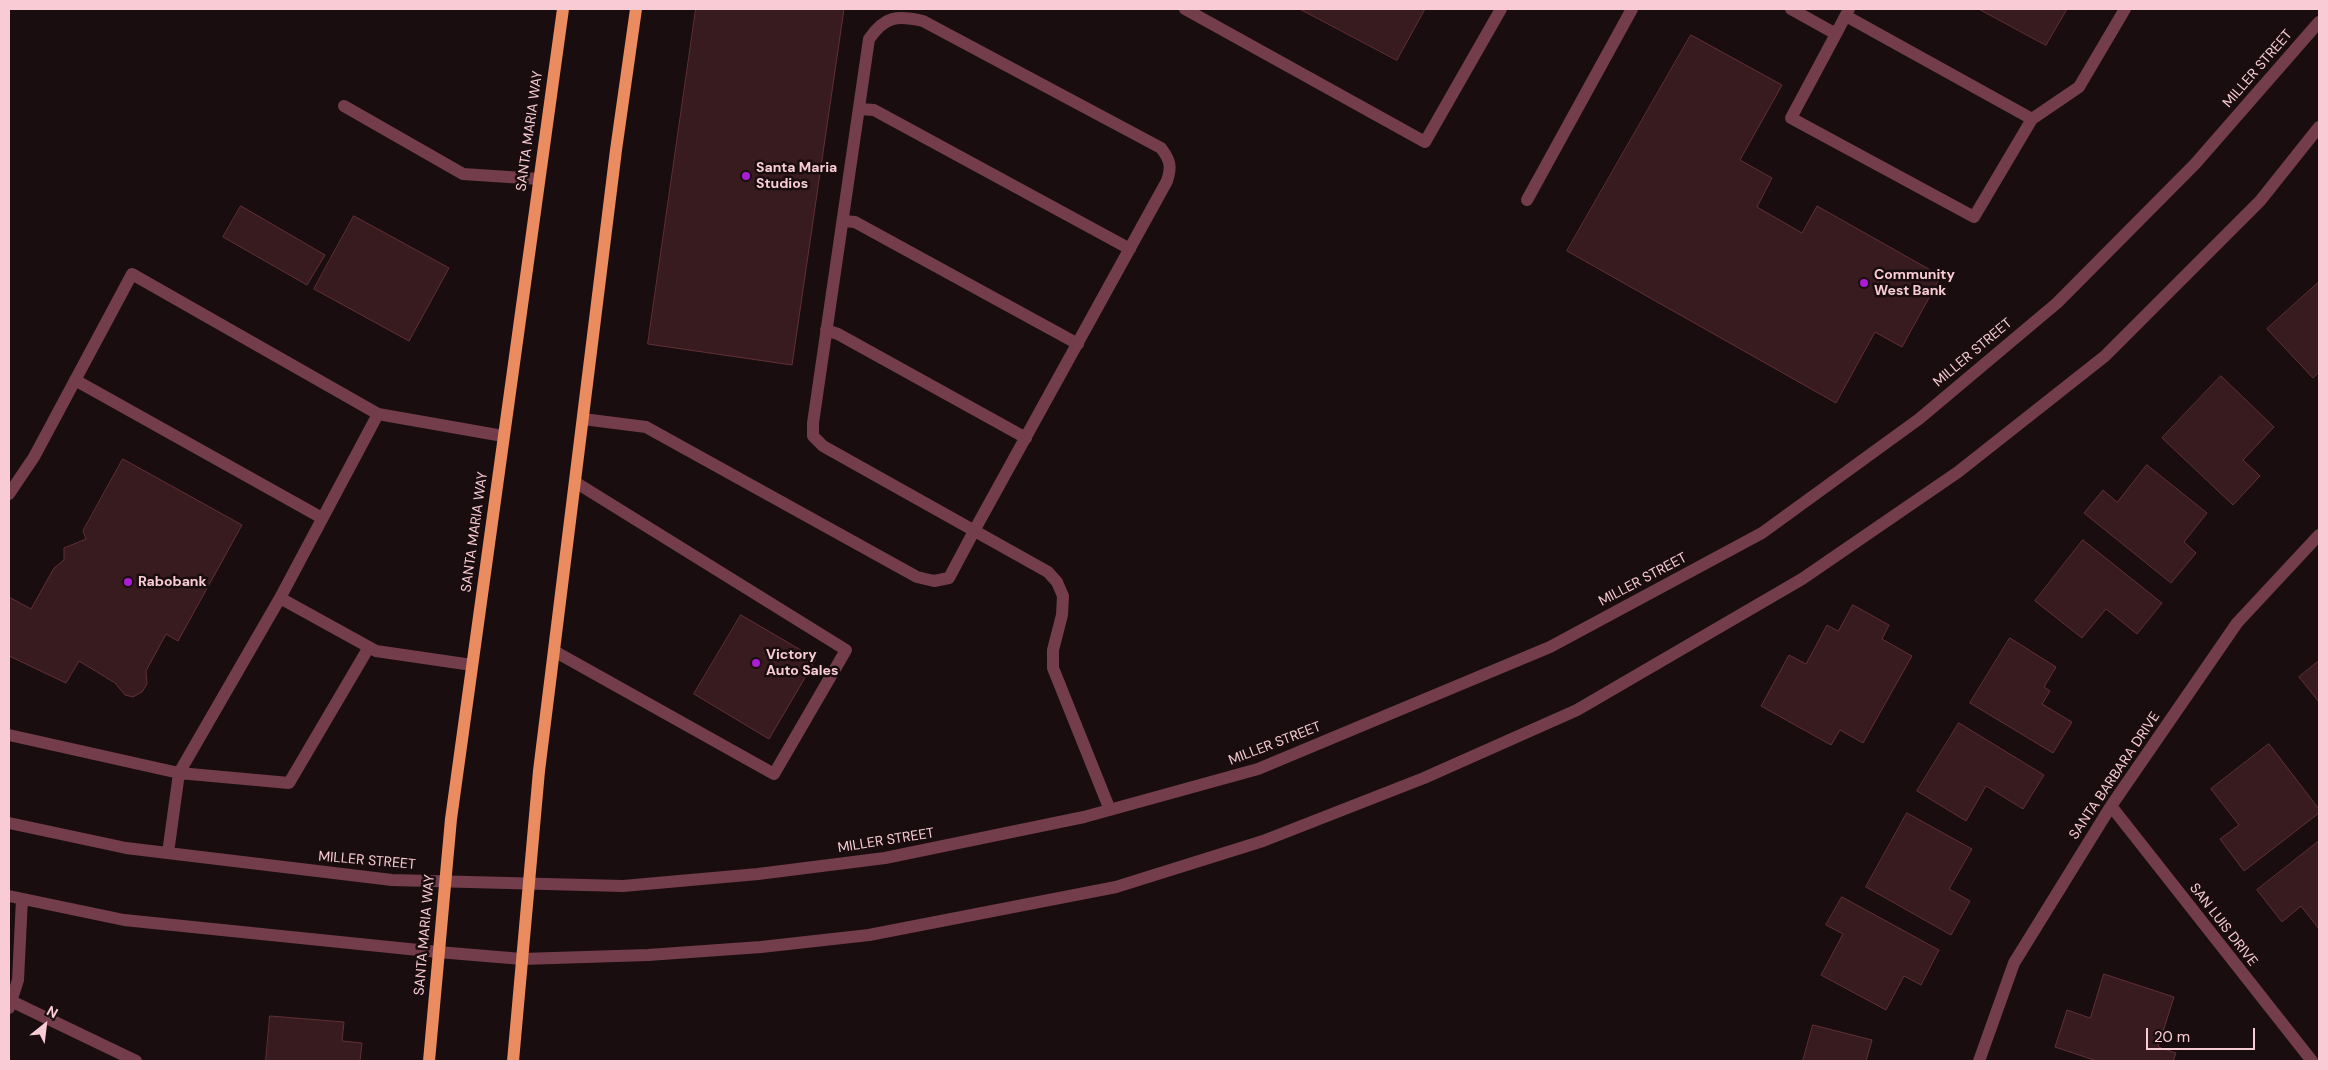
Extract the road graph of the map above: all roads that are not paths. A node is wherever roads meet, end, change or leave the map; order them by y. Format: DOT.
graph roads {
  1 [pos="563,9"];
  2 [pos="636,9"];
  3 [pos="1185,9"];
  4 [pos="1501,9"];
  5 [pos="1632,9"];
  6 [pos="1791,9"];
  7 [pos="2126,9"];
  8 [pos="1848,12"];
  9 [pos="2319,22"];
  10 [pos="1836,34"];
  11 [pos="344,106"];
  12 [pos="859,109"];
  13 [pos="2032,119"];
  14 [pos="2319,127"];
  15 [pos="539,179"];
  16 [pos="1527,200"];
  17 [pos="843,220"];
  18 [pos="1130,248"];
  19 [pos="826,330"];
  20 [pos="1078,344"];
  21 [pos="75,380"];
  22 [pos="378,414"];
  23 [pos="583,419"];
  24 [pos="503,436"];
  25 [pos="1026,438"];
  26 [pos="575,482"];
  27 [pos="9,494"];
  28 [pos="322,518"];
  29 [pos="974,531"];
  30 [pos="2319,535"];
  31 [pos="280,598"];
  32 [pos="369,647"];
  33 [pos="554,651"];
  34 [pos="472,665"];
  35 [pos="9,735"];
  36 [pos="179,773"];
  37 [pos="2111,806"];
  38 [pos="1110,810"];
  39 [pos="9,823"];
  40 [pos="168,854"];
  41 [pos="445,881"];
  42 [pos="530,884"];
  43 [pos="9,896"];
  44 [pos="22,899"];
  45 [pos="438,952"];
  46 [pos="522,959"];
  47 [pos="10,1005"];
  48 [pos="136,1061"];
  49 [pos="429,1061"];
  50 [pos="513,1061"];
  51 [pos="1979,1061"];
  52 [pos="2312,1061"];
  1 -- 15 [label="main road, SANTA MARIA WAY"];
  2 -- 23 [label="main road"];
  3 -- 4 [label="street"];
  5 -- 16 [label="street"];
  6 -- 10 [label="street"];
  7 -- 13 [label="street"];
  8 -- 10 [label="street"];
  8 -- 13 [label="street"];
  9 -- 38 [label="street, MILLER STREET"];
  10 -- 13 [label="street"];
  11 -- 15 [label="street"];
  12 -- 17 [label="street"];
  12 -- 18 [label="street"];
  12 -- 18 [label="street"];
  14 -- 46 [label="street"];
  15 -- 24 [label="main road, SANTA MARIA WAY"];
  17 -- 19 [label="street"];
  17 -- 20 [label="street"];
  18 -- 20 [label="street"];
  19 -- 25 [label="street"];
  19 -- 29 [label="street"];
  20 -- 25 [label="street"];
  21 -- 22 [label="street"];
  21 -- 27 [label="street"];
  21 -- 28 [label="street"];
  22 -- 24 [label="street"];
  22 -- 28 [label="street"];
  23 -- 26 [label="main road"];
  23 -- 29 [label="street"];
  24 -- 34 [label="main road, SANTA MARIA WAY"];
  25 -- 29 [label="street"];
  26 -- 33 [label="main road"];
  26 -- 33 [label="street"];
  28 -- 31 [label="street"];
  29 -- 38 [label="street"];
  30 -- 37 [label="street, SANTA BARBARA DRIVE"];
  31 -- 32 [label="street"];
  31 -- 36 [label="street"];
  32 -- 34 [label="street"];
  32 -- 36 [label="street"];
  33 -- 42 [label="main road"];
  34 -- 41 [label="main road, SANTA MARIA WAY"];
  35 -- 36 [label="street"];
  36 -- 40 [label="street"];
  37 -- 51 [label="street, SANTA BARBARA DRIVE"];
  37 -- 52 [label="street, SAN LUIS DRIVE"];
  38 -- 42 [label="street, MILLER STREET"];
  39 -- 40 [label="street, MILLER STREET"];
  40 -- 41 [label="street, MILLER STREET"];
  41 -- 42 [label="street, MILLER STREET"];
  41 -- 45 [label="main road, SANTA MARIA WAY"];
  42 -- 46 [label="main road"];
  43 -- 44 [label="street"];
  44 -- 45 [label="street"];
  44 -- 47 [label="street"];
  45 -- 46 [label="street"];
  45 -- 49 [label="main road, SANTA MARIA WAY"];
  46 -- 50 [label="main road"];
  47 -- 48 [label="street"];
}
